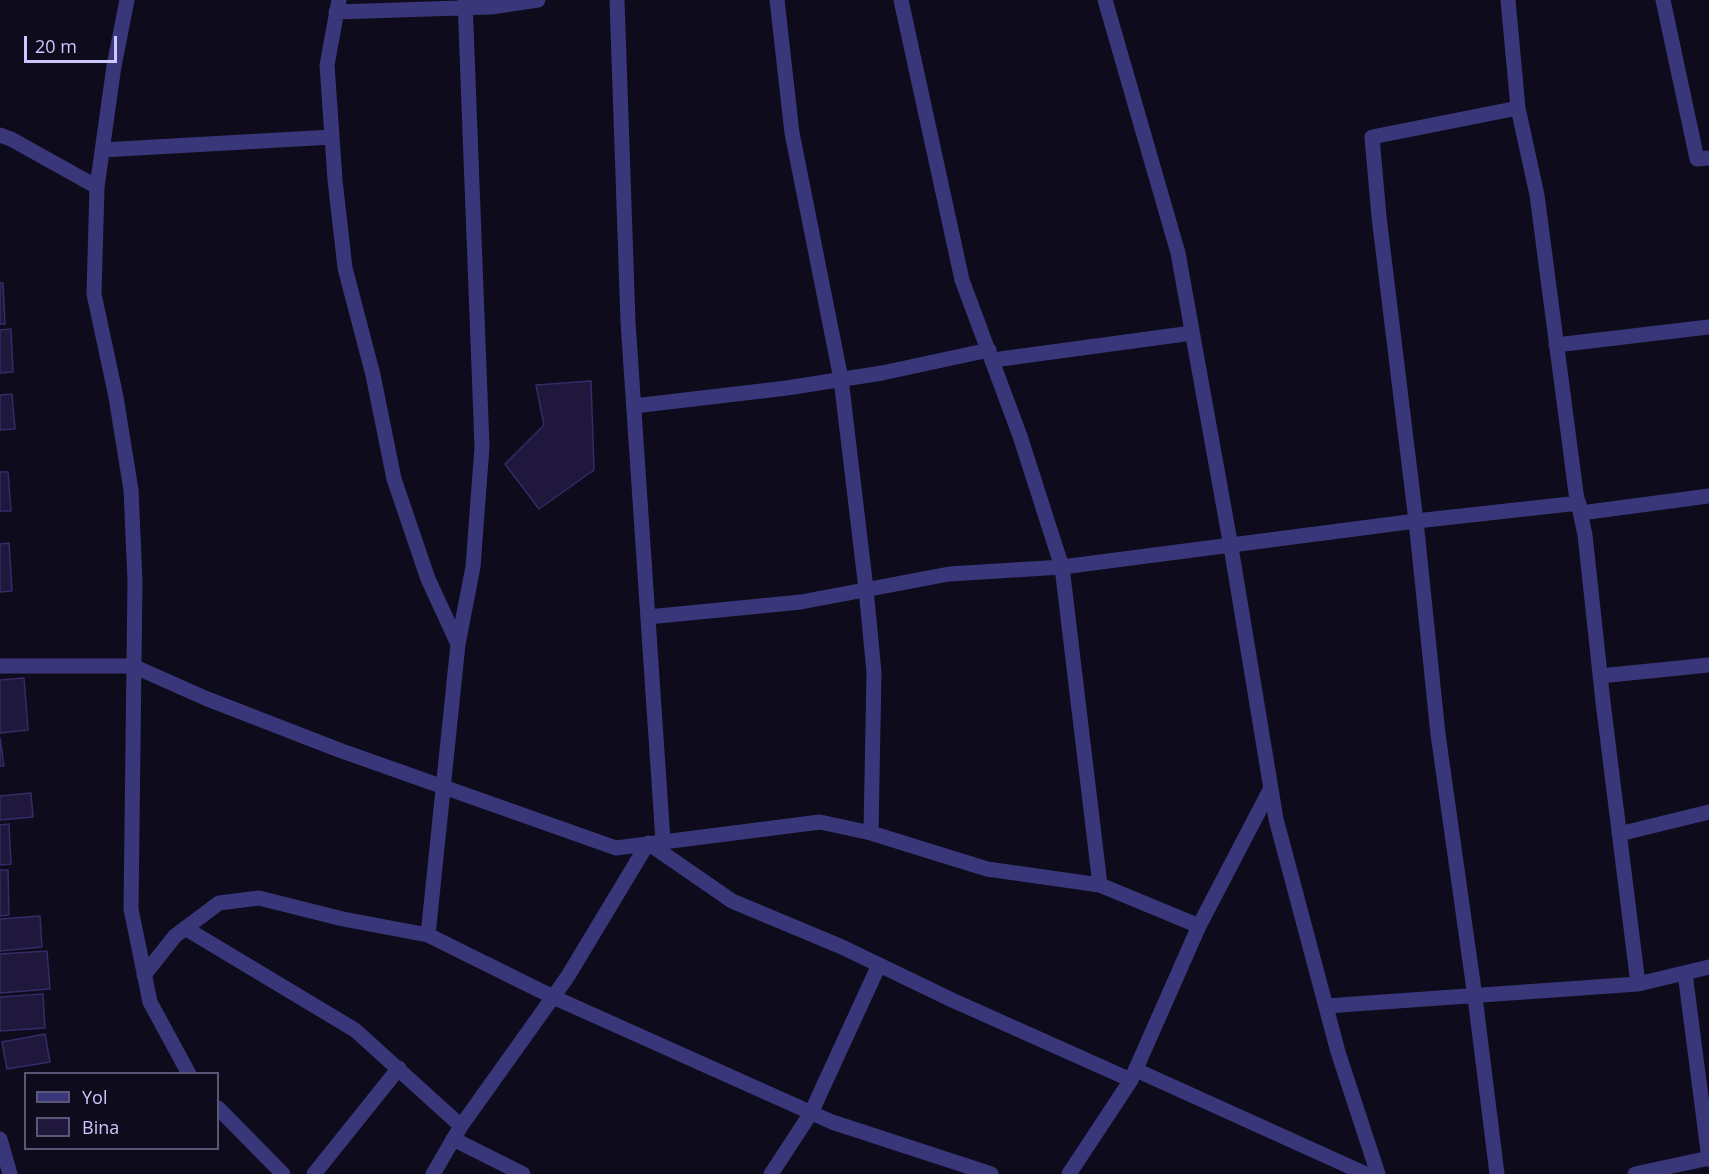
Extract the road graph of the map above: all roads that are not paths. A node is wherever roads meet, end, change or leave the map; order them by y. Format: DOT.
graph roads {
  1 [pos="126,0"];
  2 [pos="538,0"];
  3 [pos="617,0"];
  4 [pos="777,0"];
  5 [pos="901,0"];
  6 [pos="1105,0"];
  7 [pos="1508,0"];
  8 [pos="1663,0"];
  9 [pos="466,4"];
  10 [pos="337,6"];
  11 [pos="1518,108"];
  12 [pos="0,135"];
  13 [pos="332,137"];
  14 [pos="102,150"];
  15 [pos="1709,158"];
  16 [pos="97,187"];
  17 [pos="1709,327"];
  18 [pos="1192,333"];
  19 [pos="1556,345"];
  20 [pos="991,355"];
  21 [pos="841,379"];
  22 [pos="634,406"];
  23 [pos="1709,496"];
  24 [pos="1580,508"];
  25 [pos="1416,521"];
  26 [pos="1231,547"];
  27 [pos="1062,567"];
  28 [pos="866,589"];
  29 [pos="648,617"];
  30 [pos="458,644"];
  31 [pos="1709,665"];
  32 [pos="0,666"];
  33 [pos="133,666"];
  34 [pos="1600,676"];
  35 [pos="443,786"];
  36 [pos="1271,788"];
  37 [pos="1709,812"];
  38 [pos="871,832"];
  39 [pos="1619,834"];
  40 [pos="656,842"];
  41 [pos="1100,885"];
  42 [pos="1199,926"];
  43 [pos="185,928"];
  44 [pos="428,935"];
  45 [pos="879,965"];
  46 [pos="1709,968"];
  47 [pos="1685,973"];
  48 [pos="144,975"];
  49 [pos="1638,984"];
  50 [pos="553,997"];
  51 [pos="1475,997"];
  52 [pos="1326,1006"];
  53 [pos="399,1068"];
  54 [pos="188,1072"];
  55 [pos="1134,1075"];
  56 [pos="219,1109"];
  57 [pos="812,1113"];
  58 [pos="461,1126"];
  59 [pos="0,1139"];
  60 [pos="453,1140"];
  61 [pos="1709,1158"];
  62 [pos="10,1174"];
  63 [pos="283,1174"];
  64 [pos="314,1174"];
  65 [pos="433,1174"];
  66 [pos="523,1174"];
  67 [pos="771,1174"];
  68 [pos="991,1174"];
  69 [pos="1069,1174"];
  70 [pos="1366,1174"];
  71 [pos="1378,1174"];
  72 [pos="1497,1174"];
  73 [pos="1635,1174"];
  1 -- 14 [label="street"];
  2 -- 9 [label="street"];
  3 -- 22 [label="street"];
  4 -- 21 [label="street"];
  5 -- 20 [label="street"];
  6 -- 18 [label="street"];
  7 -- 11 [label="street"];
  8 -- 15 [label="street"];
  9 -- 10 [label="street"];
  9 -- 30 [label="street"];
  10 -- 13 [label="street"];
  11 -- 19 [label="street"];
  11 -- 25 [label="street"];
  12 -- 16 [label="street"];
  13 -- 14 [label="street"];
  13 -- 30 [label="street"];
  14 -- 16 [label="street"];
  16 -- 33 [label="street"];
  17 -- 19 [label="street"];
  18 -- 20 [label="street"];
  18 -- 26 [label="street"];
  19 -- 24 [label="street"];
  20 -- 21 [label="street"];
  20 -- 27 [label="street"];
  21 -- 22 [label="street"];
  21 -- 28 [label="street"];
  22 -- 29 [label="street"];
  23 -- 24 [label="street"];
  24 -- 25 [label="street"];
  24 -- 34 [label="street"];
  25 -- 26 [label="street"];
  25 -- 51 [label="street"];
  26 -- 27 [label="street"];
  26 -- 36 [label="street"];
  27 -- 28 [label="street"];
  27 -- 41 [label="street"];
  28 -- 29 [label="street"];
  28 -- 38 [label="street"];
  29 -- 40 [label="street"];
  30 -- 35 [label="street"];
  31 -- 34 [label="street"];
  32 -- 33 [label="street"];
  33 -- 35 [label="street"];
  33 -- 48 [label="street"];
  34 -- 39 [label="street"];
  35 -- 40 [label="street"];
  35 -- 44 [label="street"];
  36 -- 42 [label="street"];
  36 -- 52 [label="street"];
  37 -- 39 [label="street"];
  38 -- 40 [label="street"];
  38 -- 41 [label="street"];
  39 -- 49 [label="street"];
  40 -- 45 [label="street"];
  40 -- 50 [label="street"];
  41 -- 42 [label="street"];
  42 -- 55 [label="street"];
  43 -- 44 [label="street"];
  43 -- 48 [label="street"];
  43 -- 53 [label="street"];
  44 -- 50 [label="street"];
  45 -- 55 [label="street"];
  45 -- 57 [label="street"];
  46 -- 47 [label="street"];
  47 -- 49 [label="street"];
  47 -- 61 [label="street"];
  48 -- 54 [label="street"];
  49 -- 51 [label="street"];
  50 -- 57 [label="street"];
  50 -- 58 [label="street"];
  51 -- 52 [label="street"];
  51 -- 72 [label="street"];
  52 -- 71 [label="street"];
  53 -- 58 [label="street"];
  53 -- 64 [label="street"];
  55 -- 69 [label="street"];
  55 -- 70 [label="street"];
  56 -- 63 [label="street"];
  57 -- 67 [label="street"];
  57 -- 68 [label="street"];
  58 -- 60 [label="street"];
  59 -- 62 [label="street"];
  60 -- 65 [label="street"];
  60 -- 66 [label="street"];
  61 -- 73 [label="street"];
}
